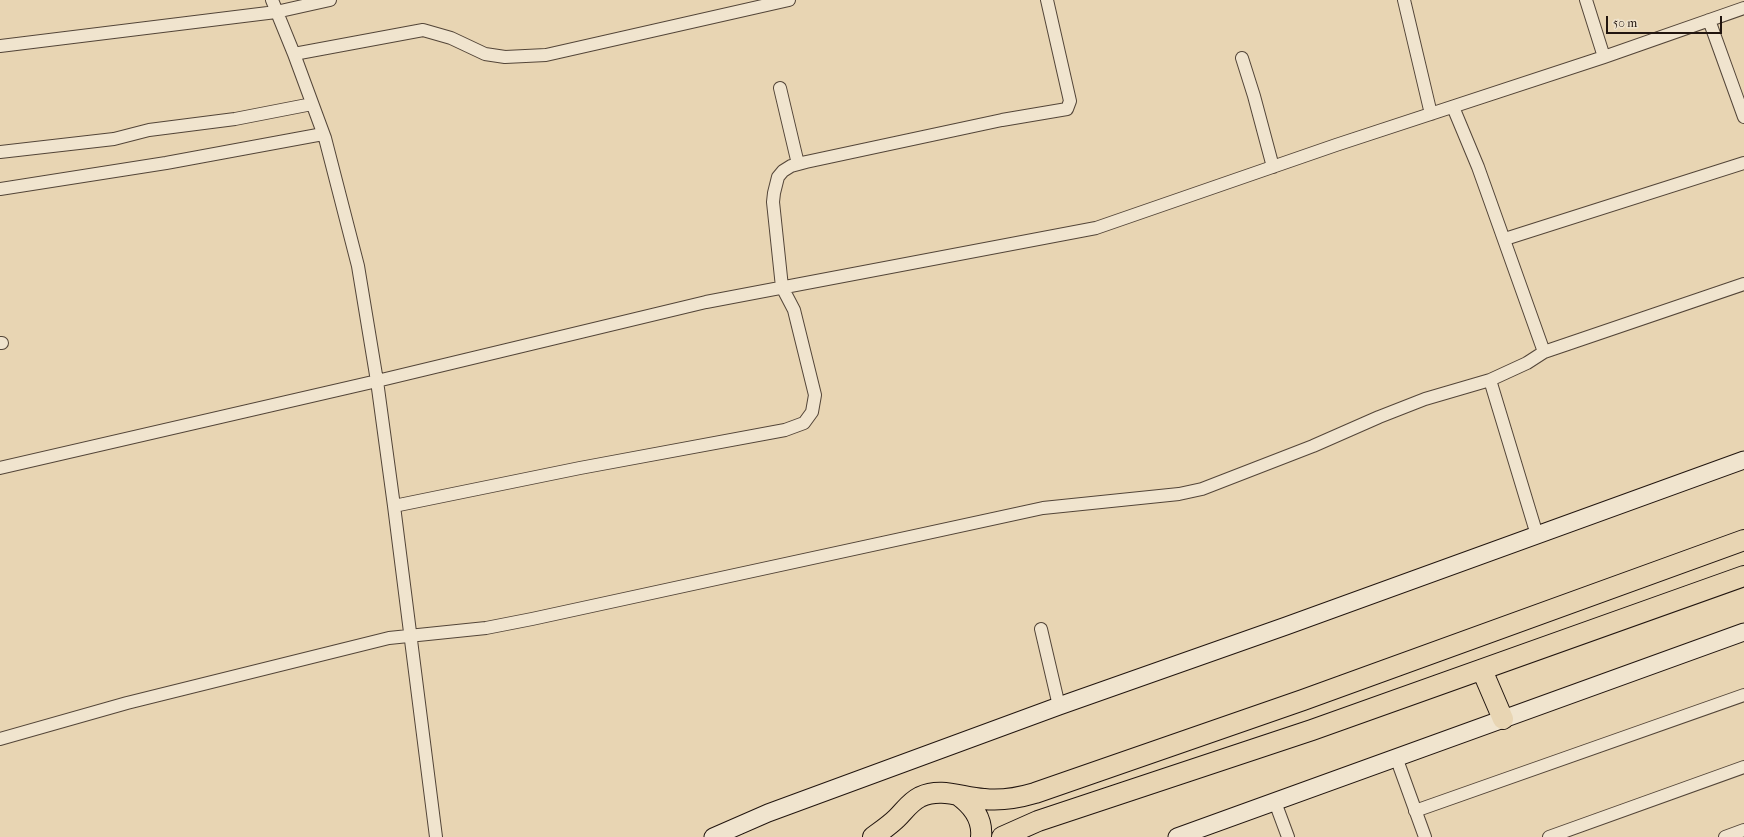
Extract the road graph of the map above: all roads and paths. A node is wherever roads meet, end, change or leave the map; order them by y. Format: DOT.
graph roads {
  1 [pos="272,0"];
  2 [pos="330,0"];
  3 [pos="789,0"];
  4 [pos="1047,0"];
  5 [pos="1404,0"];
  6 [pos="1586,0"];
  7 [pos="1744,8"];
  8 [pos="276,12"];
  9 [pos="1709,20"];
  10 [pos="0,46"];
  11 [pos="294,54"];
  12 [pos="1604,57"];
  13 [pos="1242,58"];
  14 [pos="780,88"];
  15 [pos="312,104"];
  16 [pos="1453,107"];
  17 [pos="1431,114"];
  18 [pos="1744,117"];
  19 [pos="323,134"];
  20 [pos="0,152"];
  21 [pos="1744,163"];
  22 [pos="798,164"];
  23 [pos="1273,168"];
  24 [pos="0,188"];
  25 [pos="1505,239"];
  26 [pos="1744,284"];
  27 [pos="782,287"];
  28 [pos="1544,352"];
  29 [pos="1490,380"];
  30 [pos="377,381"];
  31 [pos="1744,460"];
  32 [pos="0,468"];
  33 [pos="394,506"];
  34 [pos="1537,535"];
  35 [pos="1744,540"];
  36 [pos="1744,576"];
  37 [pos="1041,630"];
  38 [pos="1744,632"];
  39 [pos="410,634"];
  40 [pos="1482,670"];
  41 [pos="1744,695"];
  42 [pos="1059,706"];
  43 [pos="1503,719"];
  44 [pos="0,739"];
  45 [pos="1396,757"];
  46 [pos="1744,767"];
  47 [pos="958,795"];
  48 [pos="1275,802"];
  49 [pos="1415,811"];
  50 [pos="898,817"];
  51 [pos="1744,830"];
  52 [pos="436,837"];
  53 [pos="713,837"];
  54 [pos="873,837"];
  55 [pos="896,837"];
  56 [pos="981,837"];
  57 [pos="1002,837"];
  58 [pos="1178,837"];
  59 [pos="1288,837"];
  60 [pos="1425,837"];
  61 [pos="1549,837"];
  62 [pos="1725,837"];
  1 -- 8 [label="street"];
  2 -- 8 [label="street"];
  3 -- 11 [label="street"];
  4 -- 22 [label="street"];
  5 -- 17 [label="street"];
  6 -- 12 [label="street"];
  7 -- 9 [label="street"];
  8 -- 10 [label="street"];
  8 -- 11 [label="street"];
  9 -- 12 [label="street"];
  9 -- 18 [label="street"];
  11 -- 15 [label="street"];
  12 -- 16 [label="street"];
  13 -- 23 [label="street"];
  14 -- 22 [label="street"];
  15 -- 19 [label="street"];
  15 -- 20 [label="street"];
  16 -- 17 [label="street"];
  16 -- 25 [label="street"];
  17 -- 23 [label="street"];
  19 -- 24 [label="street"];
  19 -- 30 [label="street"];
  21 -- 25 [label="street"];
  22 -- 27 [label="street"];
  23 -- 27 [label="street"];
  25 -- 28 [label="street"];
  26 -- 28 [label="street"];
  27 -- 30 [label="street"];
  27 -- 33 [label="street"];
  28 -- 29 [label="street"];
  29 -- 34 [label="street"];
  29 -- 39 [label="street"];
  30 -- 32 [label="street"];
  30 -- 33 [label="street"];
  31 -- 34 [label="main road"];
  33 -- 39 [label="street"];
  34 -- 42 [label="main road"];
  35 -- 47 [label="highway"];
  36 -- 40 [label="highway"];
  37 -- 42 [label="street"];
  38 -- 43 [label="main road"];
  39 -- 44 [label="street"];
  39 -- 52 [label="street"];
  40 -- 43 [label="highway"];
  40 -- 57 [label="highway"];
  41 -- 49 [label="street"];
  42 -- 53 [label="main road"];
  43 -- 45 [label="main road"];
  45 -- 48 [label="main road"];
  45 -- 49 [label="street"];
  46 -- 61 [label="street"];
  47 -- 50 [label="highway"];
  47 -- 56 [label="highway"];
  48 -- 58 [label="main road"];
  48 -- 59 [label="street"];
  49 -- 60 [label="street"];
  50 -- 54 [label="highway"];
  50 -- 55 [label="highway"];
  51 -- 62 [label="street"];
}
